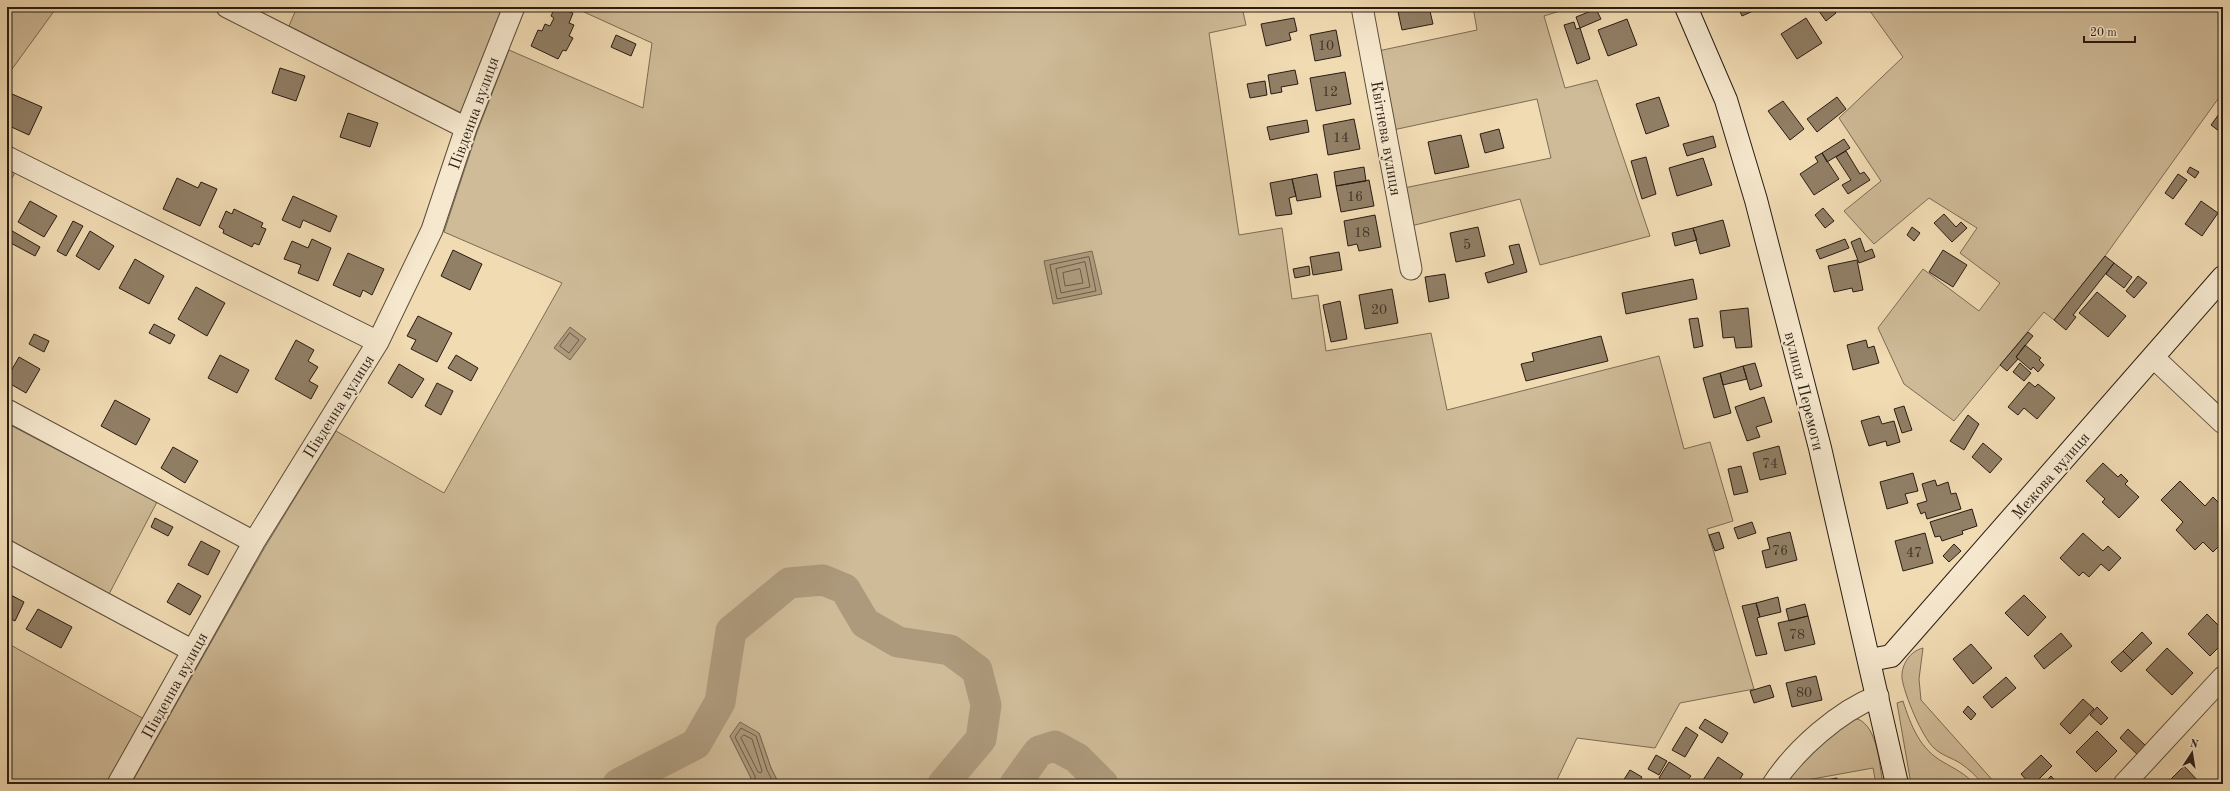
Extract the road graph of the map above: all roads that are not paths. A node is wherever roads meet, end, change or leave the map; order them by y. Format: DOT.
graph roads {
  1 [pos="227,7"];
  2 [pos="514,7"];
  3 [pos="1362,7"];
  4 [pos="1686,7"];
  5 [pos="466,128"];
  6 [pos="7,157"];
  7 [pos="1411,269"];
  8 [pos="2223,277"];
  9 [pos="378,342"];
  10 [pos="2153,357"];
  11 [pos="7,410"];
  12 [pos="2223,422"];
  13 [pos="254,542"];
  14 [pos="7,551"];
  15 [pos="193,651"];
  16 [pos="1870,660"];
  17 [pos="2223,677"];
  18 [pos="1878,696"];
  19 [pos="118,784"];
  20 [pos="1773,784"];
  21 [pos="1897,784"];
  22 [pos="2124,784"];
  1 -- 5 [label="street"];
  2 -- 5 [label="street, Південна вулиця"];
  3 -- 7 [label="street, Квітнева вулиця"];
  4 -- 16 [label="main road, вулиця Перемоги"];
  5 -- 9 [label="street, Південна вулиця"];
  6 -- 9 [label="street"];
  8 -- 10 [label="main road, Межова вулиця"];
  9 -- 13 [label="street, Південна вулиця"];
  10 -- 12 [label="street"];
  10 -- 16 [label="main road, Межова вулиця"];
  11 -- 13 [label="street"];
  13 -- 15 [label="street, Південна вулиця"];
  14 -- 15 [label="street"];
  15 -- 19 [label="street, Південна вулиця"];
  16 -- 18 [label="main road, вулиця Перемоги"];
  17 -- 22 [label="street"];
  18 -- 20 [label="street"];
  18 -- 21 [label="main road, вулиця Перемоги"];
}
